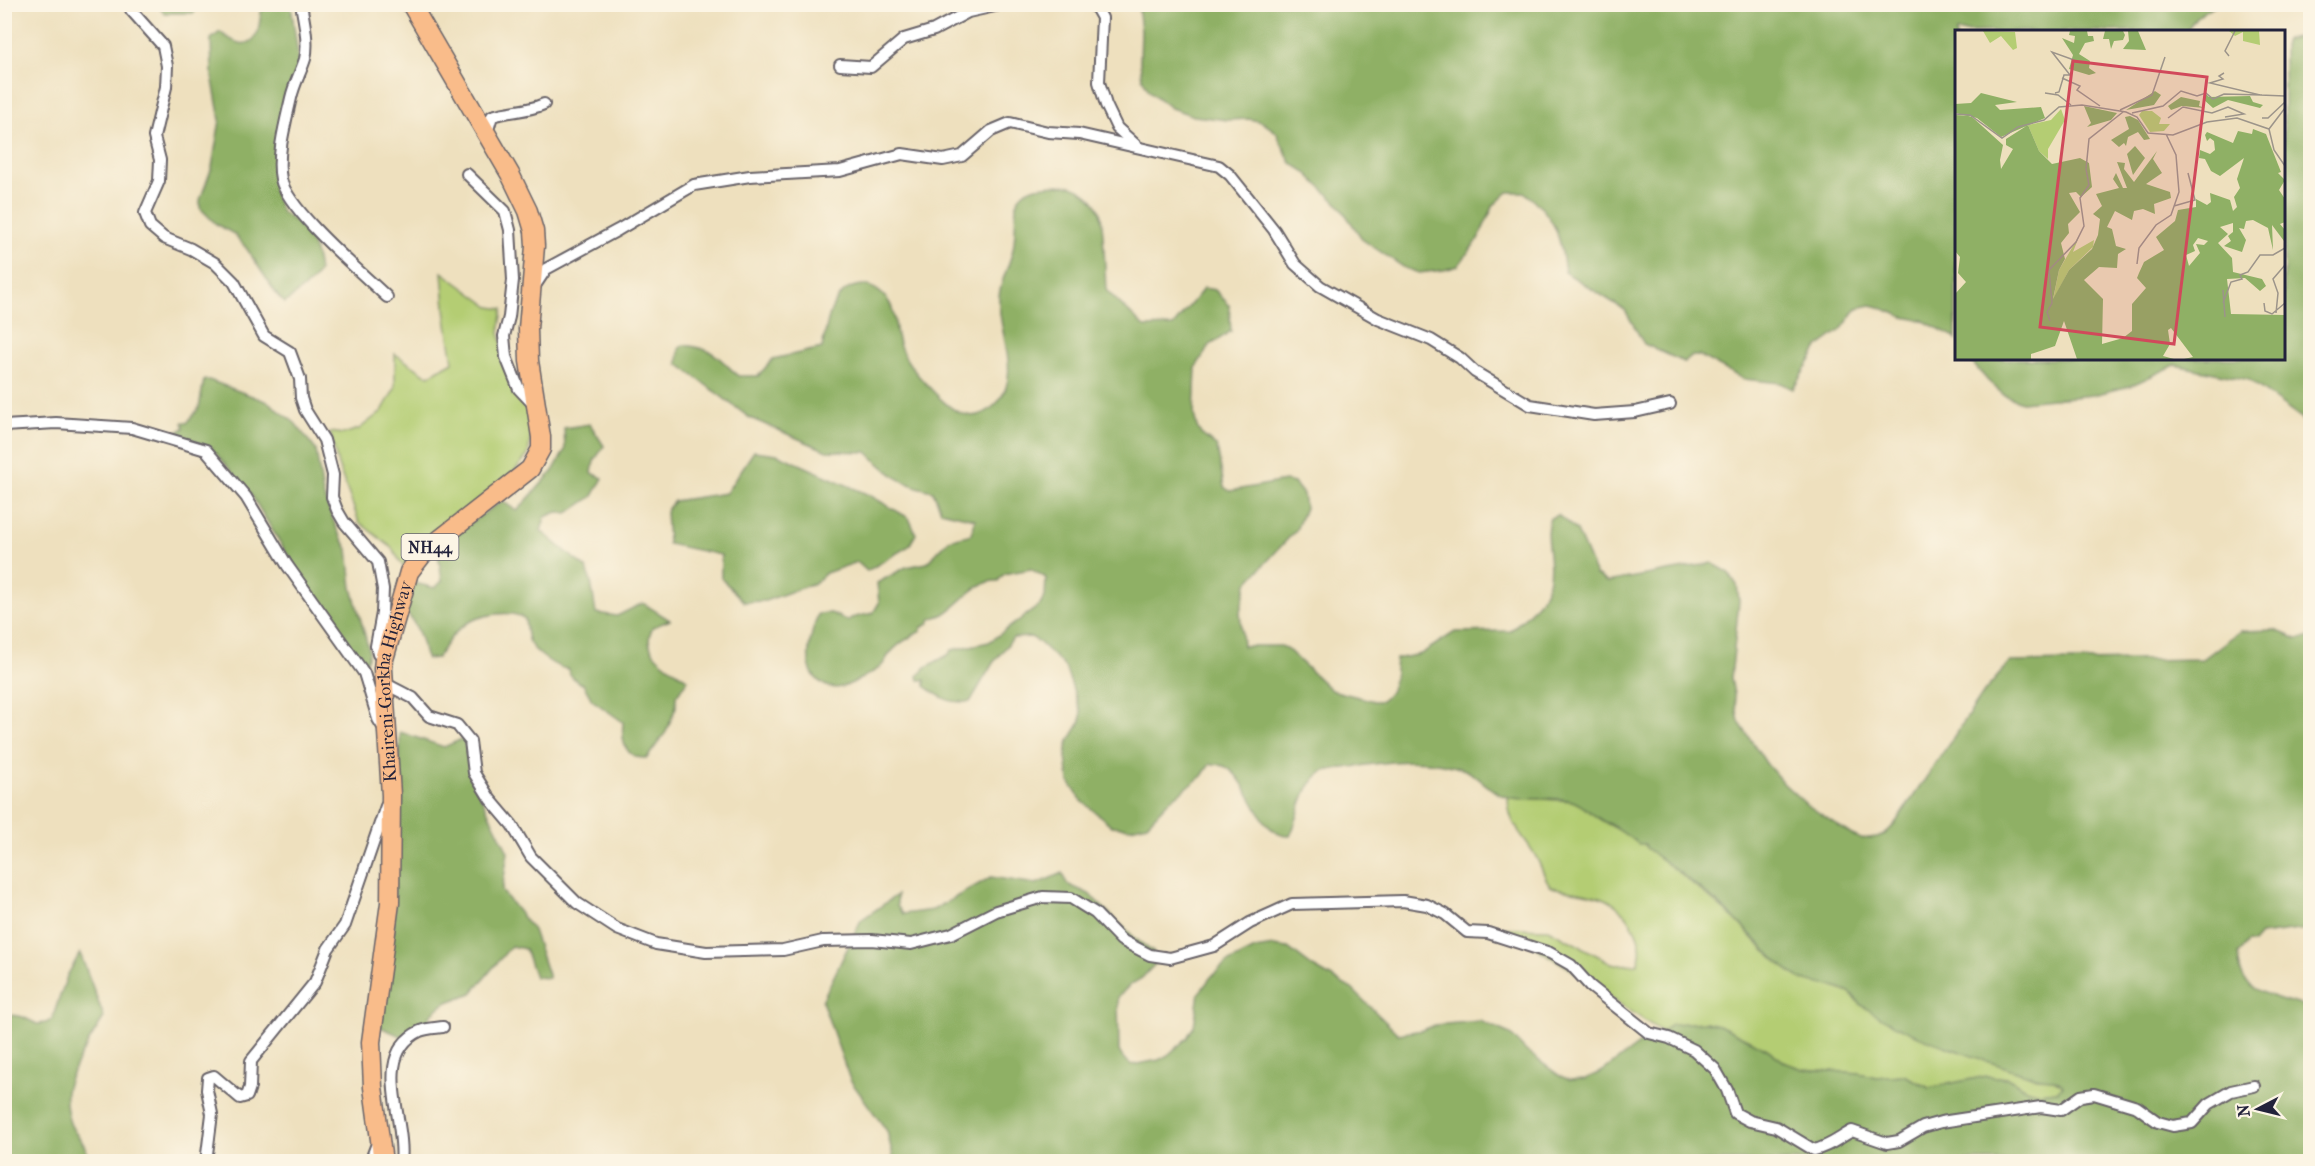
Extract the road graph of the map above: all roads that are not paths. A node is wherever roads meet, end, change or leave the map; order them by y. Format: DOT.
graph roads {
  1 [pos="131,4"];
  2 [pos="301,4"];
  3 [pos="411,4"];
  4 [pos="1004,4"];
  5 [pos="1094,4"];
  6 [pos="840,65"];
  7 [pos="544,104"];
  8 [pos="487,133"];
  9 [pos="1138,147"];
  10 [pos="467,174"];
  11 [pos="530,292"];
  12 [pos="387,297"];
  13 [pos="1670,404"];
  14 [pos="538,408"];
  15 [pos="4,426"];
  16 [pos="384,659"];
  17 [pos="384,683"];
  18 [pos="387,732"];
  19 [pos="391,795"];
  20 [pos="443,1027"];
  21 [pos="2254,1086"];
  22 [pos="381,1136"];
  23 [pos="206,1161"];
  24 [pos="370,1161"];
  25 [pos="383,1161"];
  26 [pos="400,1161"];
  1 -- 16 [label="street"];
  2 -- 12 [label="street"];
  3 -- 8 [label="main road, Khaireni-Gorkha Highway / NH44"];
  4 -- 6 [label="street"];
  5 -- 9 [label="street"];
  7 -- 8 [label="street"];
  8 -- 11 [label="main road, Khaireni-Gorkha Highway / NH44"];
  9 -- 11 [label="street"];
  9 -- 13 [label="street"];
  10 -- 14 [label="street"];
  11 -- 14 [label="main road, Khaireni-Gorkha Highway / NH44"];
  14 -- 16 [label="main road, Khaireni-Gorkha Highway / NH44"];
  15 -- 18 [label="street"];
  16 -- 17 [label="main road, Khaireni-Gorkha Highway / NH44"];
  17 -- 18 [label="main road, Khaireni-Gorkha Highway / NH44"];
  17 -- 21 [label="street"];
  18 -- 19 [label="main road, Khaireni-Gorkha Highway / NH44"];
  19 -- 22 [label="main road, Khaireni-Gorkha Highway / NH44"];
  19 -- 23 [label="street"];
  20 -- 26 [label="street"];
  22 -- 24 [label="street"];
  22 -- 25 [label="main road, Khaireni-Gorkha Highway / NH44"];
}
